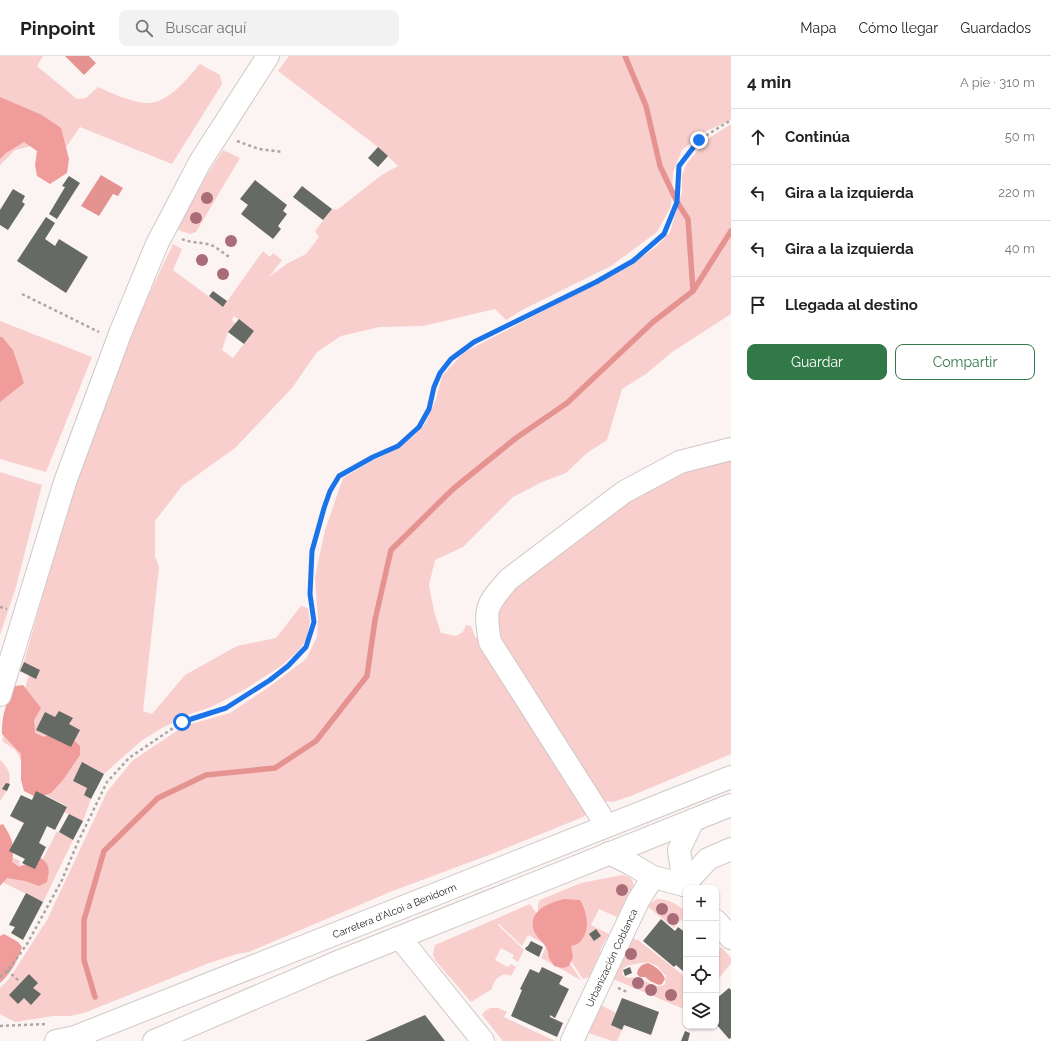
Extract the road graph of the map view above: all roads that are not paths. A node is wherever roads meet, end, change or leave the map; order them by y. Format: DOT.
graph roads {
  1 [pos="268,56"];
  2 [pos="731,449"];
  3 [pos="0,695"];
  4 [pos="731,776"];
  5 [pos="731,805"];
  6 [pos="693,820"];
  7 [pos="606,826"];
  8 [pos="731,849"];
  9 [pos="609,853"];
  10 [pos="653,877"];
  11 [pos="683,885"];
  12 [pos="685,885"];
  13 [pos="686,885"];
  14 [pos="719,924"];
  15 [pos="400,938"];
  16 [pos="731,938"];
  17 [pos="56,1041"];
  18 [pos="154,1041"];
  19 [pos="484,1041"];
  20 [pos="572,1041"];
  1 -- 3 [label="main road"];
  2 -- 7 [label="main road"];
  4 -- 7 [label="main road, Carretera d'Alcoi a Benidorm"];
  5 -- 6 [label="main road"];
  6 -- 9 [label="main road"];
  6 -- 12 [label="main road"];
  7 -- 17 [label="main road, Carretera d'Alcoi a Benidorm"];
  8 -- 13 [label="main road"];
  9 -- 10 [label="main road"];
  9 -- 15 [label="main road"];
  10 -- 11 [label="main road"];
  10 -- 20 [label="main road, Urbanización Coblanca"];
  14 -- 16 [label="main road"];
  15 -- 18 [label="main road"];
  15 -- 19 [label="main road"];
}
